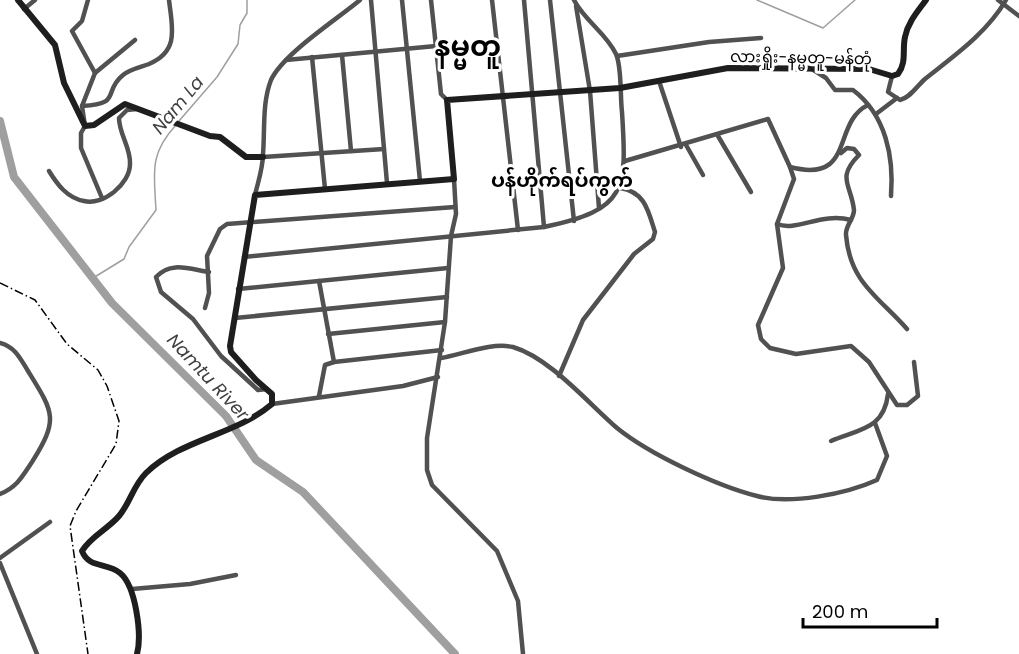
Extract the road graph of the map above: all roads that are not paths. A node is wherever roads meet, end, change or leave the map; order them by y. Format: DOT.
graph roads {
  1 [pos="18,0"];
  2 [pos="34,0"];
  3 [pos="88,0"];
  4 [pos="169,0"];
  5 [pos="360,0"];
  6 [pos="371,0"];
  7 [pos="402,0"];
  8 [pos="431,0"];
  9 [pos="492,0"];
  10 [pos="524,0"];
  11 [pos="550,0"];
  12 [pos="926,0"];
  13 [pos="998,0"];
  14 [pos="574,2"];
  15 [pos="1005,2"];
  16 [pos="24,9"];
  17 [pos="1019,16"];
  18 [pos="761,38"];
  19 [pos="135,40"];
  20 [pos="436,46"];
  21 [pos="407,48"];
  22 [pos="375,51"];
  23 [pos="342,54"];
  24 [pos="617,56"];
  25 [pos="312,57"];
  26 [pos="286,60"];
  27 [pos="812,69"];
  28 [pos="95,73"];
  29 [pos="892,76"];
  30 [pos="659,81"];
  31 [pos="620,88"];
  32 [pos="590,91"];
  33 [pos="560,93"];
  34 [pos="532,95"];
  35 [pos="503,97"];
  36 [pos="897,98"];
  37 [pos="447,99"];
  38 [pos="868,105"];
  39 [pos="82,106"];
  40 [pos="142,109"];
  41 [pos="876,114"];
  42 [pos="85,126"];
  43 [pos="718,136"];
  44 [pos="683,146"];
  45 [pos="384,150"];
  46 [pos="351,152"];
  47 [pos="321,153"];
  48 [pos="840,153"];
  49 [pos="263,157"];
  50 [pos="625,161"];
  51 [pos="790,167"];
  52 [pos="50,171"];
  53 [pos="704,175"];
  54 [pos="454,179"];
  55 [pos="420,181"];
  56 [pos="387,183"];
  57 [pos="620,188"];
  58 [pos="324,189"];
  59 [pos="751,192"];
  60 [pos="255,195"];
  61 [pos="891,196"];
  62 [pos="102,198"];
  63 [pos="455,207"];
  64 [pos="599,208"];
  65 [pos="851,220"];
  66 [pos="574,221"];
  67 [pos="249,222"];
  68 [pos="777,224"];
  69 [pos="544,227"];
  70 [pos="518,230"];
  71 [pos="451,236"];
  72 [pos="243,257"];
  73 [pos="448,268"];
  74 [pos="209,272"];
  75 [pos="319,281"];
  76 [pos="238,290"];
  77 [pos="447,297"];
  78 [pos="205,308"];
  79 [pos="323,310"];
  80 [pos="235,318"];
  81 [pos="446,322"];
  82 [pos="907,329"];
  83 [pos="328,334"];
  84 [pos="0,343"];
  85 [pos="442,350"];
  86 [pos="441,358"];
  87 [pos="334,362"];
  88 [pos="914,362"];
  89 [pos="559,376"];
  90 [pos="438,377"];
  91 [pos="269,389"];
  92 [pos="888,394"];
  93 [pos="319,396"];
  94 [pos="272,404"];
  95 [pos="875,423"];
  96 [pos="831,441"];
  97 [pos="0,494"];
  98 [pos="50,522"];
  99 [pos="0,558"];
  100 [pos="0,563"];
  101 [pos="236,575"];
  102 [pos="132,589"];
  103 [pos="37,654"];
  104 [pos="137,654"];
  105 [pos="523,654"];
  1 -- 16 [label="main road"];
  2 -- 16 [label="street"];
  3 -- 28 [label="street"];
  4 -- 39 [label="street"];
  5 -- 26 [label="street"];
  6 -- 22 [label="street"];
  7 -- 21 [label="street"];
  8 -- 20 [label="street"];
  9 -- 35 [label="street"];
  10 -- 34 [label="street"];
  11 -- 33 [label="street"];
  12 -- 29 [label="main road, လားရှိုး-နမ္မတူ-မန်တုံ"];
  13 -- 15 [label="street"];
  14 -- 24 [label="street"];
  14 -- 32 [label="street"];
  15 -- 17 [label="street"];
  15 -- 36 [label="street"];
  16 -- 42 [label="main road"];
  18 -- 24 [label="street"];
  19 -- 28 [label="street"];
  20 -- 21 [label="street"];
  20 -- 37 [label="street"];
  21 -- 22 [label="street"];
  21 -- 55 [label="street"];
  22 -- 23 [label="street"];
  22 -- 45 [label="street"];
  23 -- 25 [label="street"];
  23 -- 46 [label="street"];
  24 -- 31 [label="street"];
  25 -- 26 [label="street"];
  25 -- 47 [label="street"];
  26 -- 49 [label="street"];
  27 -- 29 [label="main road, လားရှိုး-နမ္မတူ-မန်တုံ"];
  27 -- 30 [label="main road, လားရှိုး-နမ္မတူ-မန်တုံ"];
  27 -- 38 [label="street"];
  28 -- 39 [label="street"];
  29 -- 36 [label="street"];
  30 -- 31 [label="main road, လားရှိုး-နမ္မတူ-မန်တုံ"];
  30 -- 44 [label="street"];
  31 -- 32 [label="main road, လားရှိုး-နမ္မတူ-မန်တုံ"];
  31 -- 50 [label="street"];
  32 -- 33 [label="main road, လားရှိုး-နမ္မတူ-မန်တုံ"];
  32 -- 64 [label="street"];
  33 -- 34 [label="main road, လားရှိုး-နမ္မတူ-မန်တုံ"];
  33 -- 66 [label="street"];
  34 -- 35 [label="main road, လားရှိုး-နမ္မတူ-မန်တုံ"];
  34 -- 69 [label="street"];
  35 -- 37 [label="main road, လားရှိုး-နမ္မတူ-မန်တုံ"];
  35 -- 70 [label="street"];
  36 -- 41 [label="street"];
  37 -- 54 [label="main road"];
  38 -- 41 [label="street"];
  38 -- 48 [label="street"];
  39 -- 42 [label="street"];
  40 -- 42 [label="main road"];
  40 -- 49 [label="main road"];
  40 -- 62 [label="street"];
  41 -- 61 [label="street"];
  42 -- 62 [label="street"];
  43 -- 44 [label="street"];
  43 -- 51 [label="street"];
  43 -- 59 [label="street"];
  44 -- 50 [label="street"];
  44 -- 53 [label="street"];
  45 -- 46 [label="street"];
  45 -- 56 [label="street"];
  46 -- 47 [label="street"];
  47 -- 49 [label="street"];
  47 -- 58 [label="street"];
  48 -- 51 [label="street"];
  48 -- 65 [label="street"];
  49 -- 60 [label="street"];
  50 -- 57 [label="street"];
  51 -- 68 [label="street"];
  52 -- 62 [label="street"];
  54 -- 55 [label="main road"];
  54 -- 63 [label="street"];
  55 -- 56 [label="main road"];
  56 -- 58 [label="main road"];
  57 -- 64 [label="street"];
  57 -- 89 [label="street"];
  58 -- 60 [label="main road"];
  60 -- 67 [label="main road"];
  63 -- 67 [label="street"];
  63 -- 71 [label="street"];
  64 -- 66 [label="street"];
  65 -- 68 [label="street"];
  65 -- 82 [label="street"];
  66 -- 69 [label="street"];
  67 -- 72 [label="main road"];
  67 -- 74 [label="street"];
  68 -- 92 [label="street"];
  69 -- 70 [label="street"];
  70 -- 71 [label="street"];
  71 -- 72 [label="street"];
  71 -- 73 [label="street"];
  72 -- 76 [label="main road"];
  73 -- 75 [label="street"];
  73 -- 77 [label="street"];
  74 -- 78 [label="street"];
  74 -- 91 [label="street"];
  75 -- 76 [label="street"];
  75 -- 79 [label="street"];
  76 -- 80 [label="main road"];
  77 -- 79 [label="street"];
  77 -- 81 [label="street"];
  79 -- 80 [label="street"];
  79 -- 83 [label="street"];
  80 -- 91 [label="main road"];
  81 -- 83 [label="street"];
  81 -- 85 [label="street"];
  83 -- 87 [label="street"];
  84 -- 97 [label="street"];
  85 -- 86 [label="street"];
  85 -- 87 [label="street"];
  86 -- 89 [label="street"];
  86 -- 90 [label="street"];
  87 -- 93 [label="street"];
  88 -- 92 [label="street"];
  89 -- 95 [label="street"];
  90 -- 93 [label="street"];
  90 -- 105 [label="street"];
  91 -- 94 [label="main road"];
  92 -- 95 [label="street"];
  93 -- 94 [label="street"];
  94 -- 102 [label="main road"];
  95 -- 96 [label="street"];
  98 -- 99 [label="street"];
  100 -- 103 [label="street"];
  101 -- 102 [label="street"];
  102 -- 104 [label="main road"];
}
